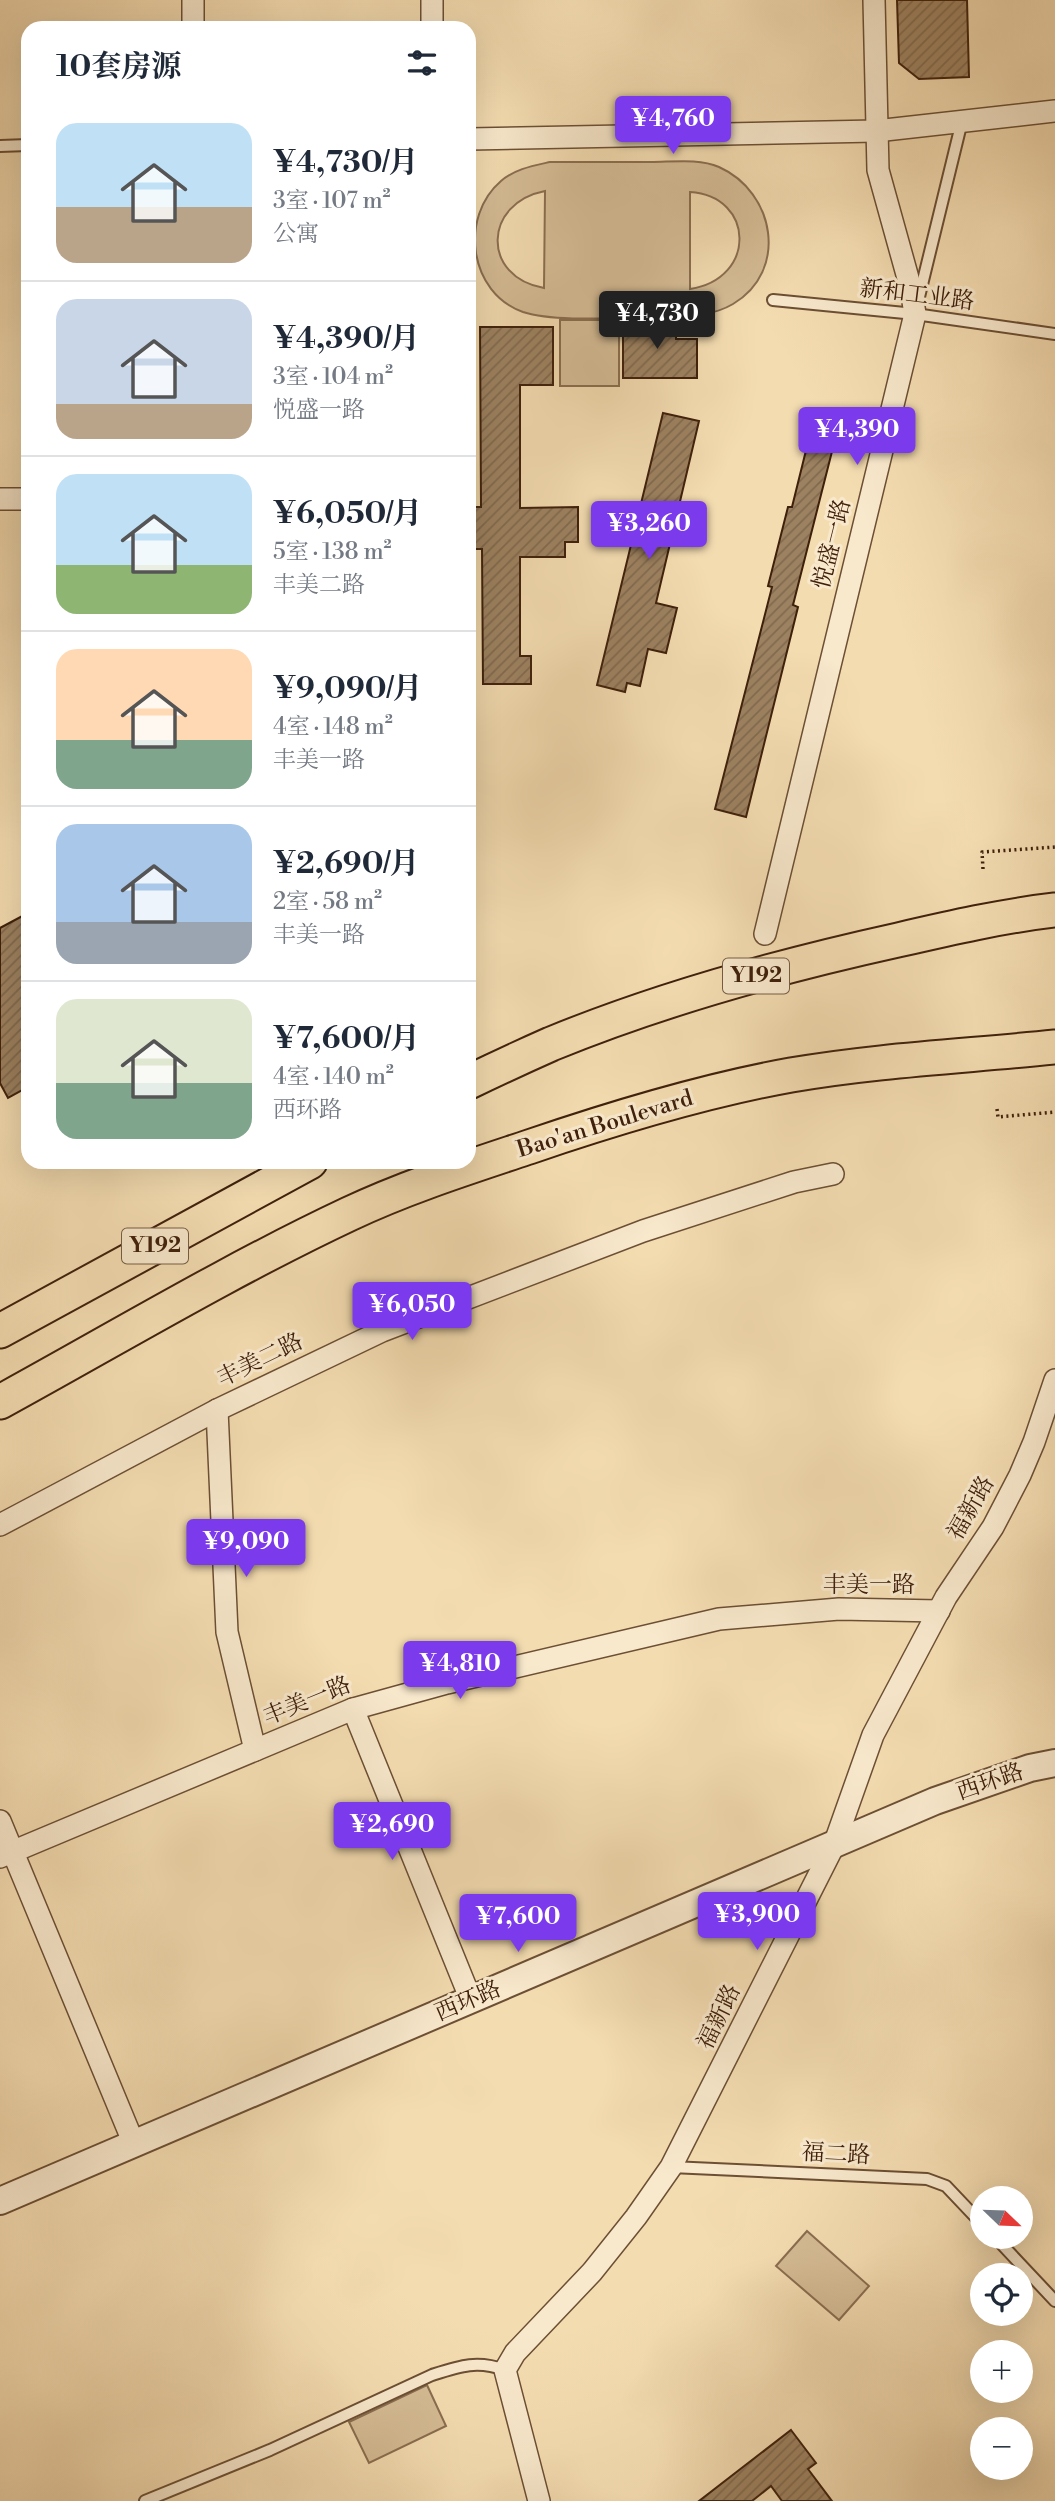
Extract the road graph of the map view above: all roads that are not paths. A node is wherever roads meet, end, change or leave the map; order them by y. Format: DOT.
graph roads {
  1 [pos="192,0"];
  2 [pos="432,0"];
  3 [pos="874,0"];
  4 [pos="193,21"];
  5 [pos="432,21"];
  6 [pos="1055,111"];
  7 [pos="962,121"];
  8 [pos="876,131"];
  9 [pos="476,139"];
  10 [pos="21,145"];
  11 [pos="0,146"];
  12 [pos="773,300"];
  13 [pos="915,314"];
  14 [pos="1055,334"];
  15 [pos="0,499"];
  16 [pos="21,499"];
  17 [pos="1055,910"];
  18 [pos="765,934"];
  19 [pos="1055,1047"];
  20 [pos="476,1079"];
  21 [pos="476,1165"];
  22 [pos="297,1169"];
  23 [pos="465,1169"];
  24 [pos="833,1174"];
  25 [pos="0,1331"];
  26 [pos="1055,1380"];
  27 [pos="0,1402"];
  28 [pos="217,1410"];
  29 [pos="0,1525"];
  30 [pos="939,1611"];
  31 [pos="353,1709"];
  32 [pos="255,1750"];
  33 [pos="1055,1763"];
  34 [pos="0,1821"];
  35 [pos="834,1845"];
  36 [pos="7,1854"];
  37 [pos="471,2000"];
  38 [pos="134,2144"];
  39 [pos="671,2167"];
  40 [pos="0,2201"];
  41 [pos="970,2211"];
  42 [pos="1006,2249"];
  43 [pos="1055,2301"];
  44 [pos="505,2370"];
  45 [pos="145,2501"];
  46 [pos="539,2501"];
  1 -- 4 [label="street"];
  2 -- 5 [label="street"];
  3 -- 8 [label="street, 悦盛一路"];
  6 -- 7 [label="street"];
  7 -- 8 [label="street"];
  7 -- 13 [label="lane"];
  8 -- 9 [label="street"];
  8 -- 13 [label="street, 悦盛一路"];
  10 -- 11 [label="lane"];
  12 -- 13 [label="lane, 新和工业路"];
  13 -- 14 [label="lane, 新和工业路"];
  13 -- 18 [label="street, 悦盛一路"];
  15 -- 16 [label="street"];
  17 -- 20 [label="main road, Y192"];
  19 -- 21 [label="main road, Bao'an Boulevard / Y192"];
  22 -- 25 [label="main road, Y192"];
  23 -- 27 [label="main road, Bao'an Boulevard / Y192"];
  24 -- 28 [label="street, 丰美二路"];
  26 -- 30 [label="street, 福新路"];
  28 -- 29 [label="street, 丰美二路"];
  28 -- 32 [label="street"];
  30 -- 31 [label="street, 丰美一路"];
  30 -- 35 [label="street, 福新路"];
  31 -- 32 [label="street, 丰美一路"];
  31 -- 37 [label="street"];
  32 -- 36 [label="street, 丰美一路"];
  33 -- 35 [label="street, 西环路"];
  34 -- 36 [label="street"];
  35 -- 37 [label="street, 西环路"];
  35 -- 39 [label="street, 福新路"];
  36 -- 38 [label="street"];
  37 -- 38 [label="street, 西环路"];
  38 -- 40 [label="street, 西环路"];
  39 -- 41 [label="lane, 福二路"];
  39 -- 44 [label="street, 福新路"];
  42 -- 43 [label="lane"];
  44 -- 45 [label="lane"];
  44 -- 46 [label="street"];
}
